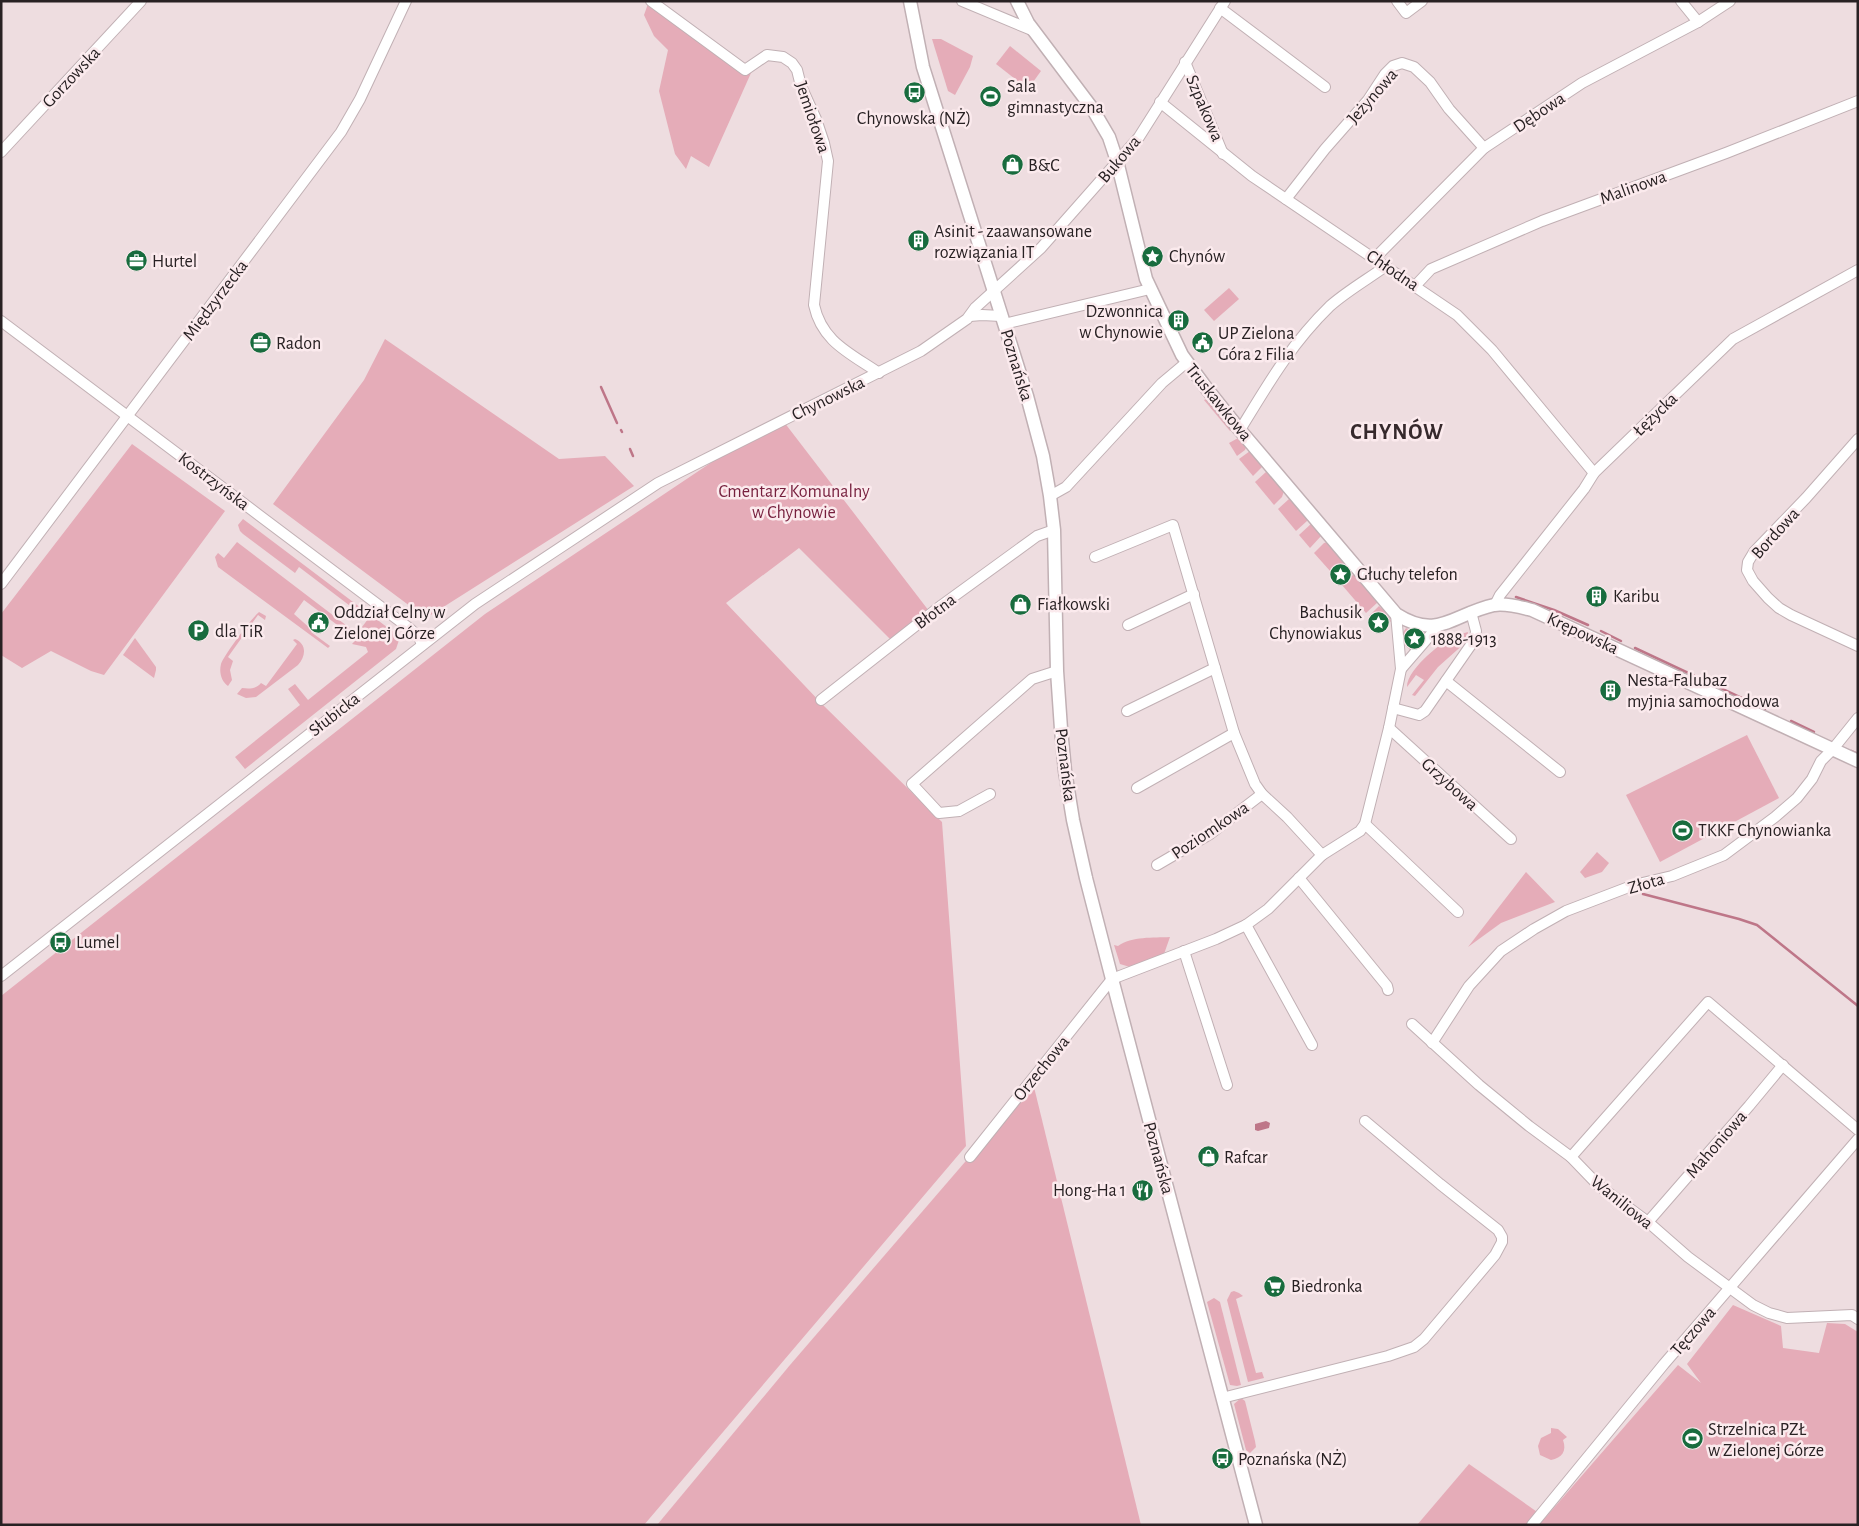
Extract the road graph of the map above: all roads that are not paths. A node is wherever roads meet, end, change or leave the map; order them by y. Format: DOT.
graph roads {
  1 [pos="141,1"];
  2 [pos="406,1"];
  3 [pos="651,1"];
  4 [pos="910,1"];
  5 [pos="962,1"];
  6 [pos="1017,1"];
  7 [pos="1396,1"];
  8 [pos="1422,1"];
  9 [pos="1681,1"];
  10 [pos="1730,1"];
  11 [pos="1222,5"];
  12 [pos="1698,22"];
  13 [pos="1035,32"];
  14 [pos="1185,62"];
  15 [pos="1325,87"];
  16 [pos="1858,101"];
  17 [pos="1160,102"];
  18 [pos="1484,148"];
  19 [pos="1,152"];
  20 [pos="1224,154"];
  21 [pos="1117,162"];
  22 [pos="1286,199"];
  23 [pos="1375,258"];
  24 [pos="1386,266"];
  25 [pos="1858,270"];
  26 [pos="1416,286"];
  27 [pos="1150,289"];
  28 [pos="994,292"];
  29 [pos="970,316"];
  30 [pos="1,320"];
  31 [pos="1003,320"];
  32 [pos="1186,362"];
  33 [pos="879,373"];
  34 [pos="128,416"];
  35 [pos="1240,430"];
  36 [pos="1858,439"];
  37 [pos="680,471"];
  38 [pos="1594,473"];
  39 [pos="1050,496"];
  40 [pos="1054,530"];
  41 [pos="1095,557"];
  42 [pos="1,584"];
  43 [pos="1194,594"];
  44 [pos="1495,605"];
  45 [pos="1472,612"];
  46 [pos="1396,614"];
  47 [pos="1128,625"];
  48 [pos="1439,625"];
  49 [pos="422,645"];
  50 [pos="1858,646"];
  51 [pos="1215,668"];
  52 [pos="1401,669"];
  53 [pos="1057,671"];
  54 [pos="1446,681"];
  55 [pos="821,700"];
  56 [pos="1393,708"];
  57 [pos="1127,711"];
  58 [pos="1858,718"];
  59 [pos="1389,728"];
  60 [pos="1234,733"];
  61 [pos="1833,750"];
  62 [pos="1858,761"];
  63 [pos="1560,772"];
  64 [pos="1137,788"];
  65 [pos="990,794"];
  66 [pos="1262,794"];
  67 [pos="1365,824"];
  68 [pos="1511,839"];
  69 [pos="1322,855"];
  70 [pos="1157,865"];
  71 [pos="1299,878"];
  72 [pos="1458,912"];
  73 [pos="1246,925"];
  74 [pos="1184,951"];
  75 [pos="1,976"];
  76 [pos="1112,979"];
  77 [pos="1388,990"];
  78 [pos="1412,1024"];
  79 [pos="1432,1043"];
  80 [pos="1312,1045"];
  81 [pos="1783,1065"];
  82 [pos="1226,1086"];
  83 [pos="1365,1121"];
  84 [pos="1858,1130"];
  85 [pos="1858,1139"];
  86 [pos="970,1156"];
  87 [pos="1571,1157"];
  88 [pos="1648,1222"];
  89 [pos="1729,1288"];
  90 [pos="1856,1314"];
  91 [pos="1222,1398"];
  92 [pos="1256,1525"];
  93 [pos="1532,1525"];
  1 -- 19 [label="street, Gorzowska"];
  2 -- 34 [label="street, Międzyrzecka"];
  3 -- 33 [label="street, Jemiołowa"];
  4 -- 28 [label="street, Poznańska"];
  5 -- 13 [label="street"];
  6 -- 13 [label="street, Truskawkowa"];
  7 -- 8 [label="street"];
  9 -- 12 [label="street"];
  10 -- 12 [label="street, Dębowa"];
  11 -- 14 [label="street, Bukowa"];
  11 -- 15 [label="street, Bukowa"];
  12 -- 18 [label="street, Dębowa"];
  13 -- 21 [label="street, Truskawkowa"];
  14 -- 17 [label="street, Bukowa"];
  14 -- 20 [label="street, Szpakowa"];
  16 -- 26 [label="street, Malinowa"];
  17 -- 20 [label="street, Chłodna"];
  17 -- 21 [label="street, Bukowa"];
  18 -- 22 [label="street, Jeżynowa"];
  18 -- 23 [label="street, Dębowa"];
  20 -- 22 [label="street, Chłodna"];
  21 -- 27 [label="street, Truskawkowa"];
  21 -- 28 [label="street, Bukowa"];
  22 -- 23 [label="street, Chłodna"];
  23 -- 24 [label="street, Chłodna"];
  24 -- 26 [label="street, Chłodna"];
  24 -- 35 [label="street"];
  25 -- 38 [label="street, Łężycka"];
  26 -- 38 [label="street, Chłodna"];
  27 -- 31 [label="street"];
  27 -- 32 [label="street, Truskawkowa"];
  28 -- 29 [label="street, Chynowska"];
  28 -- 31 [label="street, Poznańska"];
  29 -- 31 [label="street"];
  29 -- 33 [label="street, Chynowska"];
  30 -- 34 [label="street, Kostrzyńska"];
  31 -- 39 [label="street, Poznańska"];
  32 -- 35 [label="street, Truskawkowa"];
  32 -- 39 [label="street"];
  33 -- 37 [label="street, Chynowska"];
  34 -- 42 [label="street, Międzyrzecka"];
  34 -- 49 [label="street, Kostrzyńska"];
  35 -- 46 [label="street, Truskawkowa"];
  36 -- 50 [label="street, Bordowa"];
  37 -- 49 [label="street, Słubicka"];
  38 -- 44 [label="street, Łężycka"];
  39 -- 40 [label="street, Poznańska"];
  40 -- 53 [label="street, Poznańska"];
  40 -- 55 [label="street, Błotna"];
  41 -- 43 [label="street, Poziomkowa"];
  43 -- 47 [label="street"];
  43 -- 51 [label="street, Poziomkowa"];
  44 -- 45 [label="street, Truskawkowa"];
  44 -- 61 [label="street, Krępowska"];
  45 -- 48 [label="street, Truskawkowa"];
  45 -- 54 [label="street"];
  46 -- 48 [label="street, Truskawkowa"];
  46 -- 52 [label="street"];
  48 -- 52 [label="street, Truskawkowa"];
  49 -- 75 [label="street, Słubicka"];
  51 -- 57 [label="street"];
  51 -- 60 [label="street, Poziomkowa"];
  52 -- 56 [label="street"];
  53 -- 65 [label="street"];
  53 -- 76 [label="street, Poznańska"];
  54 -- 56 [label="street"];
  54 -- 63 [label="street"];
  56 -- 59 [label="street"];
  58 -- 61 [label="street, Złota"];
  59 -- 67 [label="street"];
  59 -- 68 [label="street, Grzybowa"];
  60 -- 64 [label="street"];
  60 -- 66 [label="street, Poziomkowa"];
  61 -- 62 [label="street, Krępowska"];
  61 -- 79 [label="street, Złota"];
  66 -- 69 [label="street, Poziomkowa"];
  66 -- 70 [label="street, Poziomkowa"];
  67 -- 69 [label="street"];
  67 -- 72 [label="street"];
  69 -- 71 [label="street"];
  71 -- 73 [label="street"];
  71 -- 77 [label="street"];
  73 -- 74 [label="street"];
  73 -- 80 [label="street"];
  74 -- 76 [label="street"];
  74 -- 82 [label="street"];
  76 -- 86 [label="street, Orzechowa"];
  76 -- 91 [label="street, Poznańska"];
  78 -- 79 [label="street, Waniliowa"];
  79 -- 87 [label="street, Waniliowa"];
  81 -- 84 [label="street"];
  81 -- 87 [label="street"];
  81 -- 88 [label="street, Mahoniowa"];
  83 -- 91 [label="street"];
  85 -- 89 [label="street, Tęczowa"];
  87 -- 88 [label="street, Waniliowa"];
  88 -- 89 [label="street, Waniliowa"];
  89 -- 90 [label="street, Waniliowa"];
  89 -- 93 [label="street, Tęczowa"];
  91 -- 92 [label="street, Poznańska"];
}
